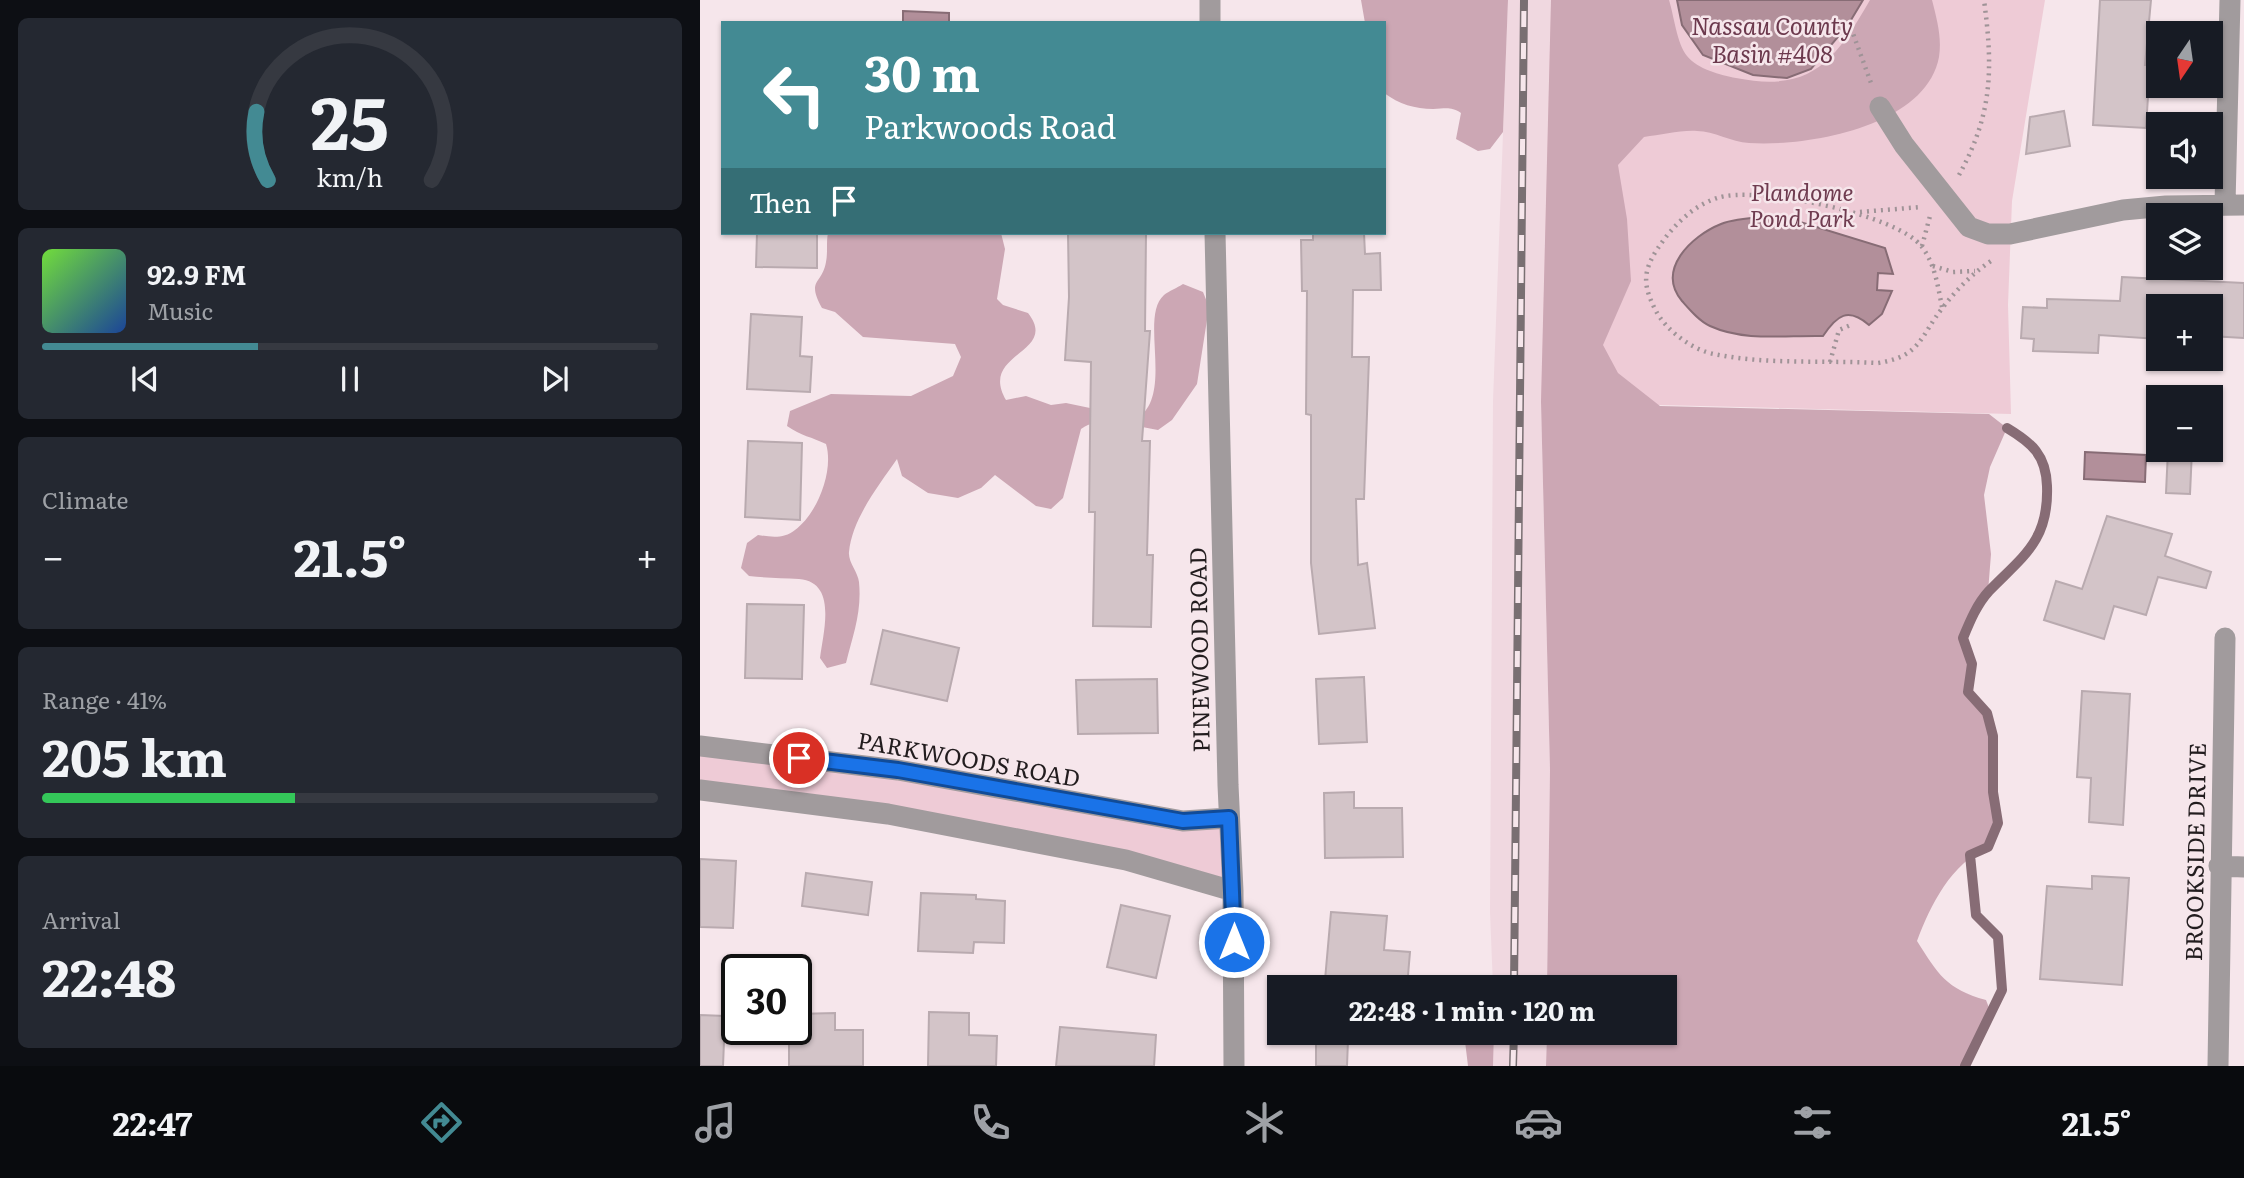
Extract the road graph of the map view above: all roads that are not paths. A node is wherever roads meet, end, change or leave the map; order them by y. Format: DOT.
graph roads {
  1 [pos="1210,0"];
  2 [pos="2230,0"];
  3 [pos="1210,21"];
  4 [pos="1880,107"];
  5 [pos="2235,204"];
  6 [pos="1215,235"];
  7 [pos="2225,638"];
  8 [pos="700,746"];
  9 [pos="700,790"];
  10 [pos="1229,818"];
  11 [pos="2220,866"];
  12 [pos="2244,867"];
  13 [pos="1233,891"];
  14 [pos="1234,1066"];
  15 [pos="2218,1066"];
  1 -- 3 [label="street"];
  2 -- 5 [label="street"];
  4 -- 5 [label="street"];
  6 -- 10 [label="street, PINEWOOD ROAD"];
  7 -- 11 [label="street, BROOKSIDE DRIVE"];
  8 -- 10 [label="street, PARKWOODS ROAD"];
  9 -- 13 [label="street"];
  10 -- 13 [label="street, PINEWOOD ROAD"];
  11 -- 12 [label="street"];
  11 -- 15 [label="street, BROOKSIDE DRIVE"];
  13 -- 14 [label="street, PINEWOOD ROAD"];
}
